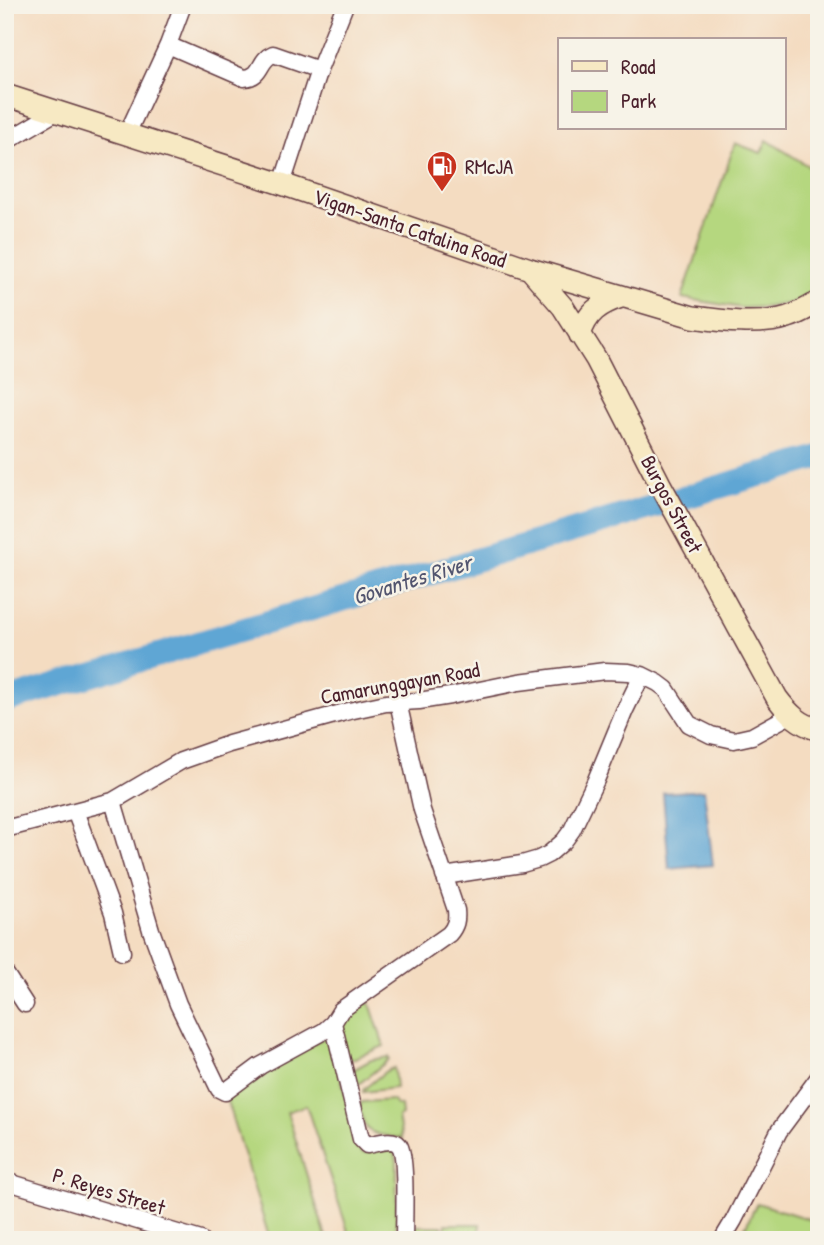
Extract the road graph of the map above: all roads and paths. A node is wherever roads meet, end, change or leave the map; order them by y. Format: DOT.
graph roads {
  1 [pos="183,5"];
  2 [pos="345,5"];
  3 [pos="168,45"];
  4 [pos="319,70"];
  5 [pos="5,95"];
  6 [pos="56,112"];
  7 [pos="127,134"];
  8 [pos="5,142"];
  9 [pos="282,184"];
  10 [pos="530,269"];
  11 [pos="621,297"];
  12 [pos="819,302"];
  13 [pos="580,335"];
  14 [pos="642,675"];
  15 [pos="398,702"];
  16 [pos="790,715"];
  17 [pos="819,730"];
  18 [pos="113,800"];
  19 [pos="75,811"];
  20 [pos="5,829"];
  21 [pos="444,876"];
  22 [pos="122,952"];
  23 [pos="5,973"];
  24 [pos="25,1004"];
  25 [pos="334,1023"];
  26 [pos="819,1077"];
  27 [pos="5,1181"];
  28 [pos="201,1240"];
  29 [pos="404,1240"];
  30 [pos="722,1240"];
  1 -- 3 [label="street"];
  2 -- 4 [label="street"];
  3 -- 4 [label="street"];
  3 -- 7 [label="street"];
  4 -- 9 [label="street"];
  5 -- 6 [label="main road, Vigan-Santa Catalina Road"];
  6 -- 7 [label="main road, Vigan-Santa Catalina Road"];
  6 -- 8 [label="street"];
  7 -- 9 [label="main road, Vigan-Santa Catalina Road"];
  9 -- 10 [label="main road, Vigan-Santa Catalina Road"];
  10 -- 11 [label="main road, Vigan-Santa Catalina Road"];
  10 -- 13 [label="main road, Burgos Street"];
  11 -- 12 [label="main road, Vigan-Santa Catalina Road"];
  11 -- 13 [label="main road"];
  13 -- 16 [label="main road, Burgos Street"];
  14 -- 15 [label="street, Camarunggayan Road"];
  14 -- 16 [label="street, Camarunggayan Road"];
  14 -- 21 [label="street"];
  15 -- 18 [label="street, Camarunggayan Road"];
  15 -- 21 [label="street"];
  16 -- 17 [label="main road, Burgos Street"];
  18 -- 19 [label="street, Camarunggayan Road"];
  18 -- 25 [label="street"];
  19 -- 20 [label="street, Camarunggayan Road"];
  19 -- 22 [label="street"];
  21 -- 25 [label="street"];
  23 -- 24 [label="street"];
  25 -- 29 [label="street"];
  26 -- 30 [label="street"];
  27 -- 28 [label="street, P. Reyes Street"];
}
